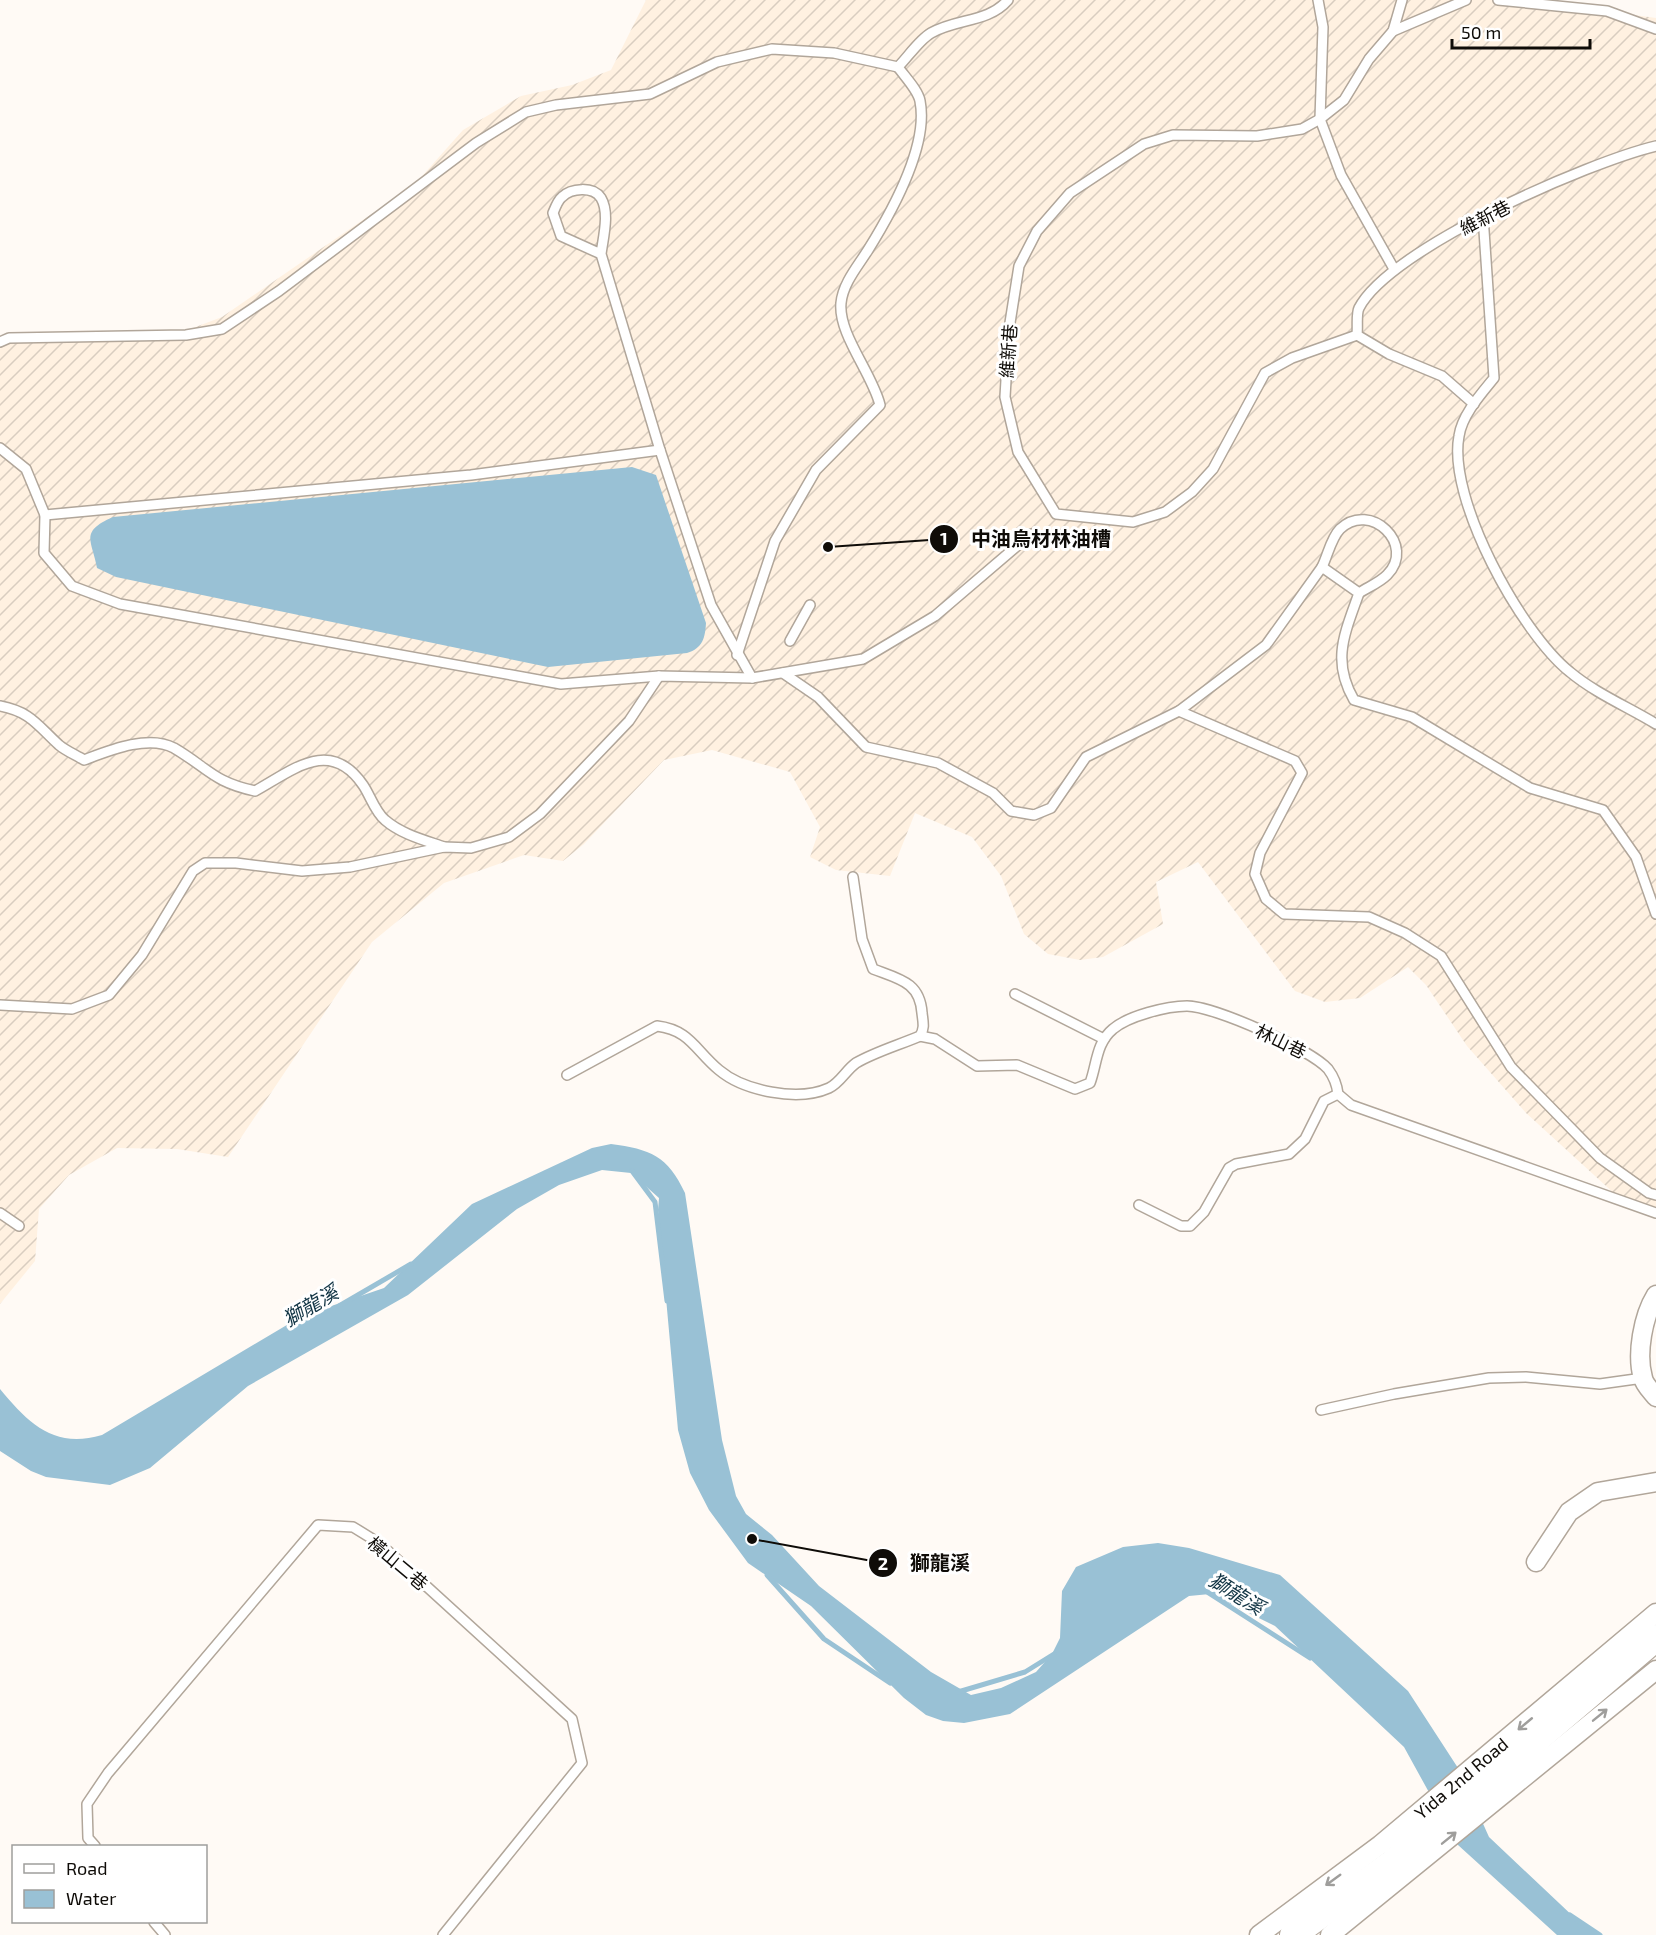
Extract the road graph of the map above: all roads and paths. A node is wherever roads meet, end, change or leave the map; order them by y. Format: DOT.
graph roads {
  1 [pos="1008,0"];
  2 [pos="1318,0"];
  3 [pos="1402,0"];
  4 [pos="1466,0"];
  5 [pos="1498,0"];
  6 [pos="1656,28"];
  7 [pos="1392,31"];
  8 [pos="898,67"];
  9 [pos="1320,119"];
  10 [pos="1656,146"];
  11 [pos="1483,216"];
  12 [pos="601,254"];
  13 [pos="1394,269"];
  14 [pos="1357,335"];
  15 [pos="0,342"];
  16 [pos="1474,404"];
  17 [pos="0,448"];
  18 [pos="660,450"];
  19 [pos="45,515"];
  20 [pos="1031,534"];
  21 [pos="1322,567"];
  22 [pos="1359,593"];
  23 [pos="810,605"];
  24 [pos="790,640"];
  25 [pos="737,655"];
  26 [pos="783,673"];
  27 [pos="659,676"];
  28 [pos="752,678"];
  29 [pos="0,706"];
  30 [pos="1179,711"];
  31 [pos="1656,724"];
  32 [pos="444,847"];
  33 [pos="853,877"];
  34 [pos="1656,914"];
  35 [pos="1015,994"];
  36 [pos="0,1005"];
  37 [pos="920,1036"];
  38 [pos="1104,1039"];
  39 [pos="567,1075"];
  40 [pos="1338,1094"];
  41 [pos="1656,1195"];
  42 [pos="1139,1205"];
  43 [pos="0,1213"];
  44 [pos="1656,1214"];
  45 [pos="19,1226"];
  46 [pos="1656,1295"];
  47 [pos="1643,1378"];
  48 [pos="1656,1397"];
  49 [pos="1321,1410"];
  50 [pos="1656,1482"];
  51 [pos="1536,1562"];
  52 [pos="1656,1613"];
  53 [pos="1646,1651"];
  54 [pos="94,1845"];
  55 [pos="1392,1861"];
  56 [pos="155,1923"];
  57 [pos="165,1935"];
  58 [pos="443,1935"];
  59 [pos="1259,1935"];
  60 [pos="1293,1935"];
  61 [pos="1330,1935"];
  1 -- 8 [label="lane"];
  2 -- 9 [label="lane"];
  3 -- 7 [label="lane, 維新巷"];
  4 -- 7 [label="lane, 維新巷"];
  5 -- 6 [label="lane"];
  7 -- 9 [label="lane, 維新巷"];
  8 -- 15 [label="lane"];
  8 -- 25 [label="lane"];
  9 -- 13 [label="lane"];
  9 -- 14 [label="lane, 維新巷"];
  10 -- 11 [label="lane, 維新巷"];
  11 -- 13 [label="lane, 維新巷"];
  11 -- 16 [label="lane"];
  12 -- 12 [label="lane"];
  12 -- 18 [label="lane"];
  13 -- 14 [label="lane, 維新巷"];
  14 -- 16 [label="lane"];
  16 -- 31 [label="lane"];
  17 -- 19 [label="lane"];
  18 -- 19 [label="lane"];
  18 -- 25 [label="lane"];
  19 -- 27 [label="lane"];
  20 -- 26 [label="lane"];
  21 -- 22 [label="lane"];
  21 -- 22 [label="lane"];
  21 -- 30 [label="lane"];
  22 -- 34 [label="lane"];
  23 -- 24 [label="lane"];
  25 -- 28 [label="lane"];
  26 -- 28 [label="lane"];
  26 -- 30 [label="lane"];
  27 -- 28 [label="lane"];
  27 -- 32 [label="lane"];
  29 -- 32 [label="lane"];
  30 -- 41 [label="lane"];
  32 -- 36 [label="lane"];
  33 -- 37 [label="lane"];
  35 -- 38 [label="lane"];
  37 -- 38 [label="lane"];
  37 -- 39 [label="lane"];
  38 -- 40 [label="lane, 林山巷"];
  40 -- 42 [label="lane"];
  40 -- 44 [label="lane"];
  43 -- 45 [label="lane"];
  46 -- 47 [label="street"];
  47 -- 48 [label="street"];
  47 -- 49 [label="lane"];
  50 -- 51 [label="street"];
  52 -- 53 [label="street, Yida 2nd Road"];
  53 -- 55 [label="street, Yida 2nd Road"];
  54 -- 58 [label="lane, 橫山二巷"];
  55 -- 59 [label="street, Yida 2nd Road, one-way"];
  55 -- 60 [label="street"];
  55 -- 61 [label="street, Yida 2nd Road"];
  56 -- 57 [label="lane"];
}
